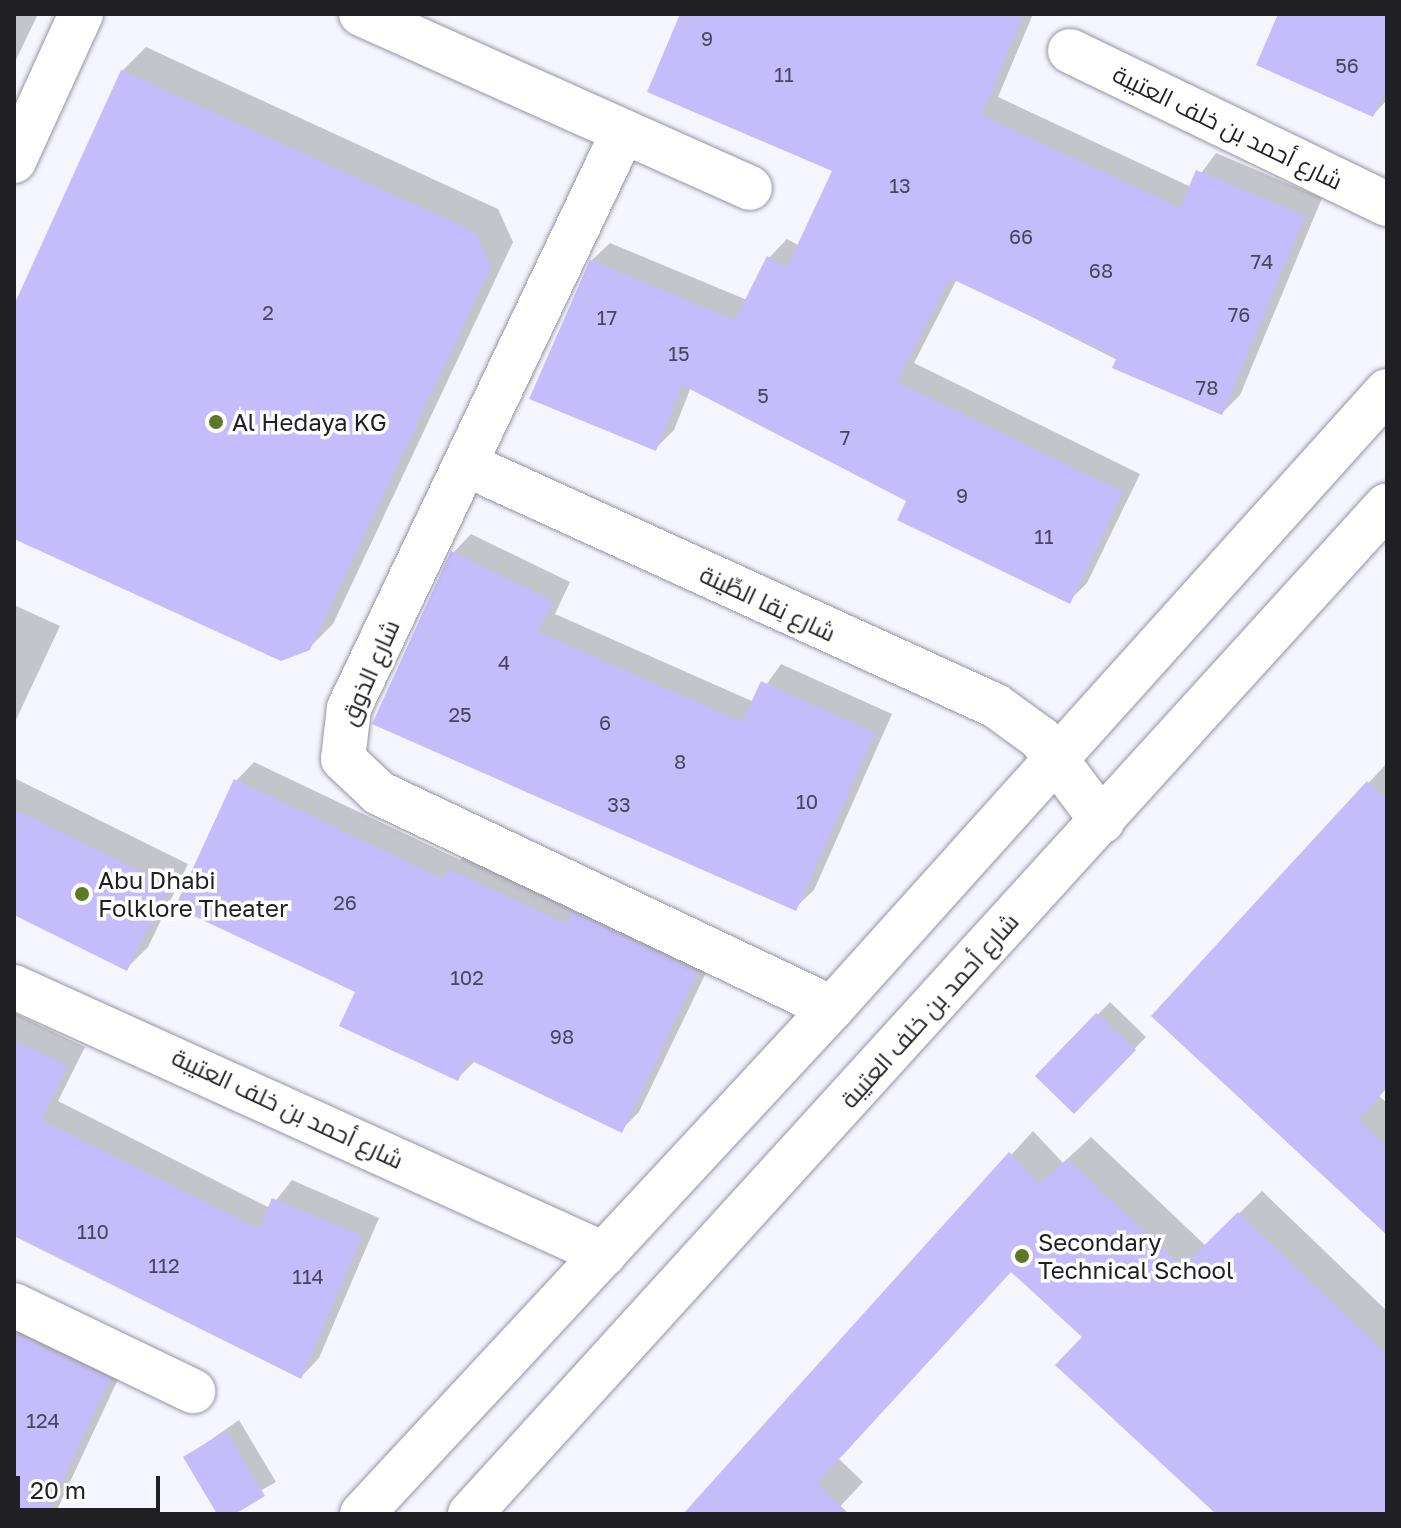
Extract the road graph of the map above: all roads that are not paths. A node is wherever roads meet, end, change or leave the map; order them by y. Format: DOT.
graph roads {
  1 [pos="81,14"];
  2 [pos="361,14"];
  3 [pos="1070,51"];
  4 [pos="623,132"];
  5 [pos="14,161"];
  6 [pos="750,188"];
  7 [pos="1387,204"];
  8 [pos="1387,391"];
  9 [pos="467,465"];
  10 [pos="1387,505"];
  11 [pos="1056,759"];
  12 [pos="1102,821"];
  13 [pos="14,987"];
  14 [pos="832,1008"];
  15 [pos="604,1254"];
  16 [pos="14,1305"];
  17 [pos="193,1391"];
  18 [pos="497,1504"];
  19 [pos="362,1514"];
  1 -- 5 [label="street"];
  2 -- 4 [label="street"];
  3 -- 7 [label="street, شارع أحمد بن خلف العتيبة"];
  4 -- 6 [label="street"];
  4 -- 9 [label="street, شارع الذوق"];
  8 -- 11 [label="street"];
  9 -- 11 [label="street, شارع نِقا الطِّينة"];
  9 -- 14 [label="street, شارع الذوق"];
  10 -- 12 [label="street, شارع أحمد بن خلف العتيبة"];
  11 -- 12 [label="street, شارع نِقا الطِّينة"];
  11 -- 14 [label="street"];
  12 -- 18 [label="street, شارع أحمد بن خلف العتيبة"];
  13 -- 15 [label="street, شارع أحمد بن خلف العتيبة"];
  14 -- 15 [label="street"];
  15 -- 19 [label="street"];
  16 -- 17 [label="street"];
}
